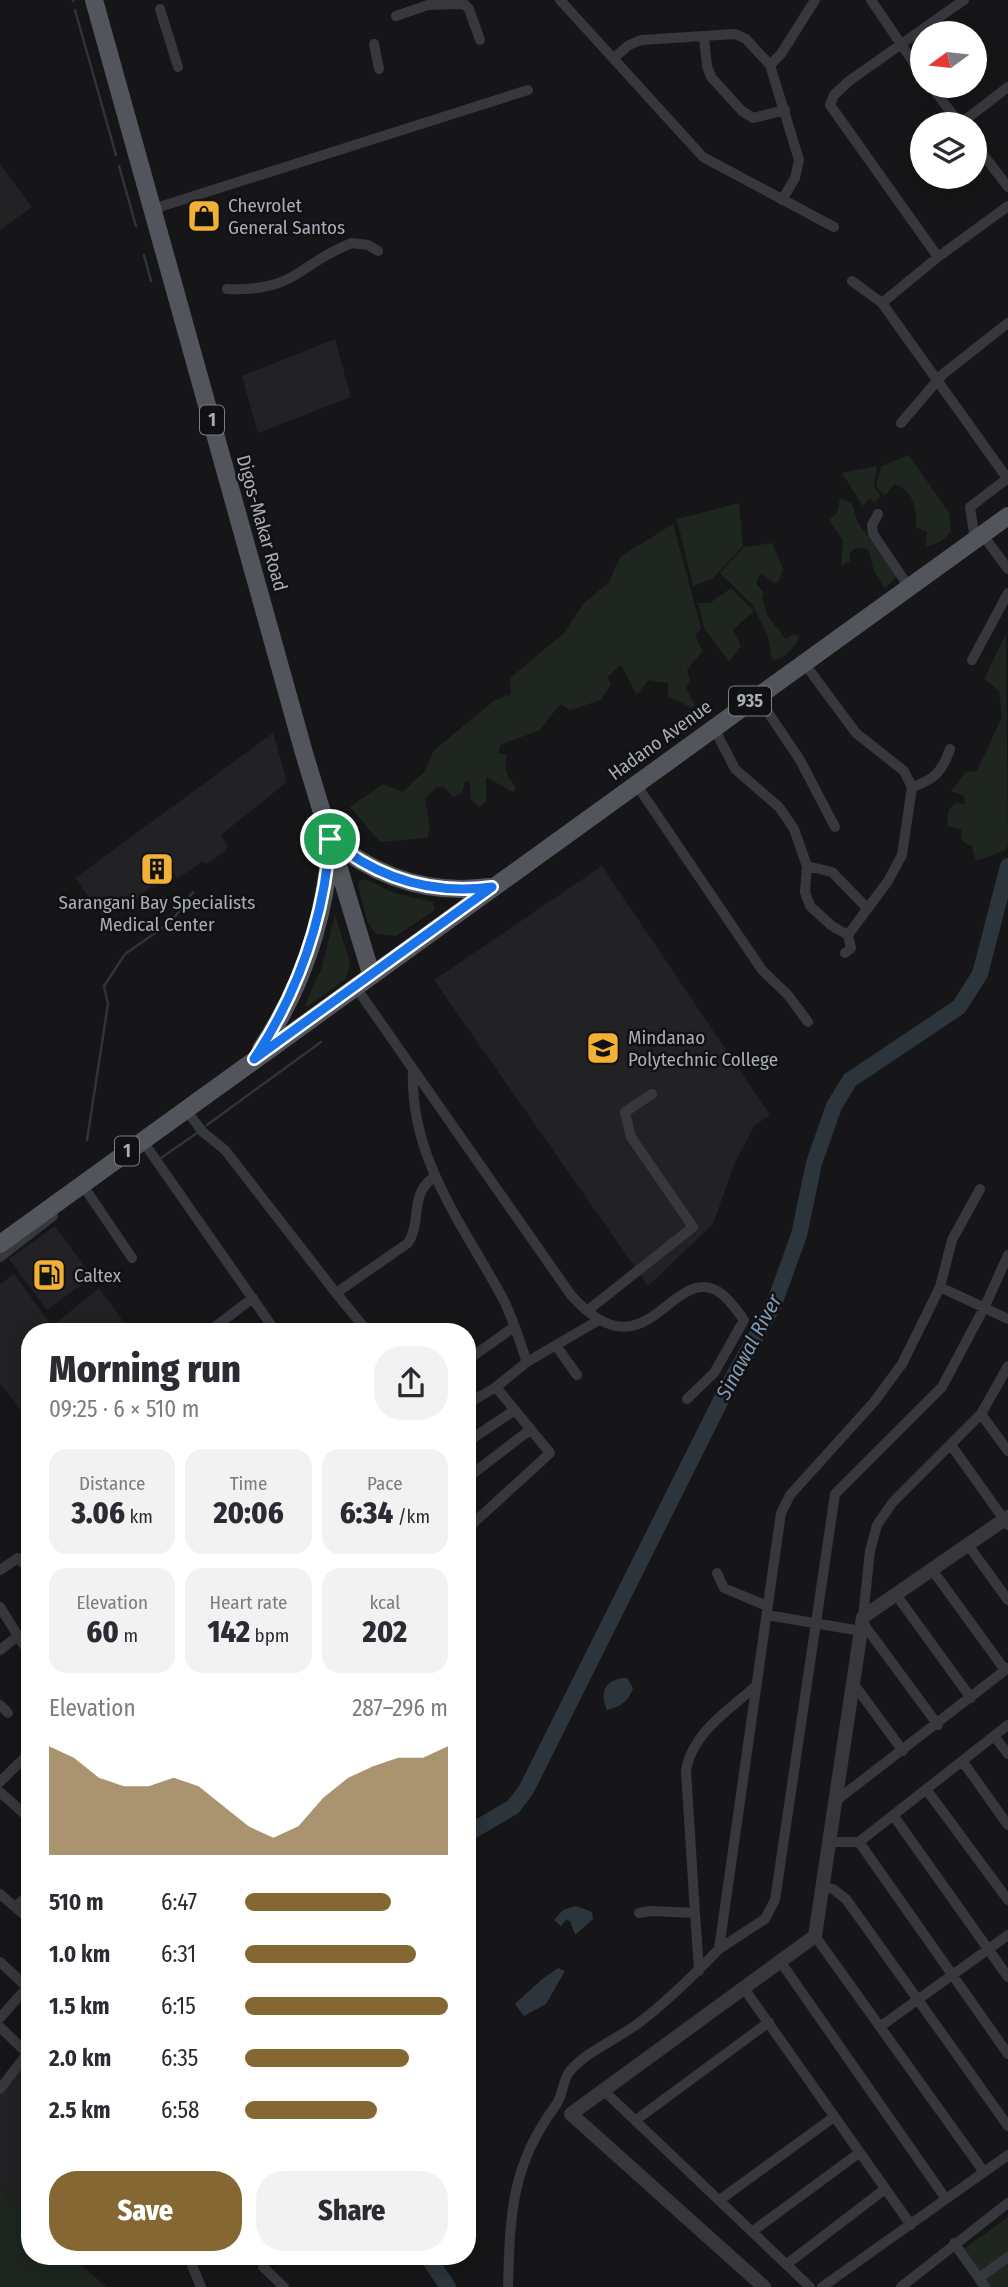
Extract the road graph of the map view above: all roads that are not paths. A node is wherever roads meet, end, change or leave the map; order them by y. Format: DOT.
graph roads {
  1 [pos="94,0"];
  2 [pos="560,0"];
  3 [pos="816,0"];
  4 [pos="870,0"];
  5 [pos="964,0"];
  6 [pos="160,9"];
  7 [pos="396,16"];
  8 [pos="704,38"];
  9 [pos="480,40"];
  10 [pos="374,44"];
  11 [pos="901,47"];
  12 [pos="615,57"];
  13 [pos="910,59"];
  14 [pos="770,65"];
  15 [pos="178,66"];
  16 [pos="379,69"];
  17 [pos="1008,87"];
  18 [pos="528,90"];
  19 [pos="940,98"];
  20 [pos="785,110"];
  21 [pos="951,112"];
  22 [pos="976,112"];
  23 [pos="987,160"];
  24 [pos="1008,187"];
  25 [pos="782,200"];
  26 [pos="1008,206"];
  27 [pos="153,209"];
  28 [pos="834,227"];
  29 [pos="378,251"];
  30 [pos="938,257"];
  31 [pos="852,281"];
  32 [pos="227,289"];
  33 [pos="882,303"];
  34 [pos="1008,323"];
  35 [pos="936,381"];
  36 [pos="901,423"];
  37 [pos="1008,478"];
  38 [pos="878,514"];
  39 [pos="1008,516"];
  40 [pos="978,537"];
  41 [pos="1008,569"];
  42 [pos="909,587"];
  43 [pos="1008,593"];
  44 [pos="972,660"];
  45 [pos="804,663"];
  46 [pos="757,696"];
  47 [pos="714,728"];
  48 [pos="950,749"];
  49 [pos="636,784"];
  50 [pos="912,787"];
  51 [pos="835,827"];
  52 [pos="330,839"];
  53 [pos="807,866"];
  54 [pos="492,887"];
  55 [pos="867,908"];
  56 [pos="848,935"];
  57 [pos="845,953"];
  58 [pos="371,974"];
  59 [pos="355,986"];
  60 [pos="808,1021"];
  61 [pos="254,1059"];
  62 [pos="413,1069"];
  63 [pos="652,1094"];
  64 [pos="185,1109"];
  65 [pos="142,1140"];
  66 [pos="434,1177"];
  67 [pos="84,1187"];
  68 [pos="980,1189"];
  69 [pos="0,1244"];
  70 [pos="1008,1255"];
  71 [pos="0,1257"];
  72 [pos="132,1258"];
  73 [pos="940,1287"];
  74 [pos="336,1293"];
  75 [pos="253,1298"];
  76 [pos="985,1306"];
  77 [pos="587,1311"];
  78 [pos="1008,1319"];
  79 [pos="599,1320"];
  80 [pos="220,1323"];
  81 [pos="270,1323"];
  82 [pos="361,1323"];
  83 [pos="514,1327"];
  84 [pos="557,1347"];
  85 [pos="476,1354"];
  86 [pos="527,1362"];
  87 [pos="1007,1369"];
  88 [pos="577,1375"];
  89 [pos="496,1387"];
  90 [pos="476,1399"];
  91 [pos="687,1399"];
  92 [pos="514,1410"];
  93 [pos="981,1415"];
  94 [pos="531,1429"];
  95 [pos="476,1436"];
  96 [pos="951,1445"];
  97 [pos="1008,1451"];
  98 [pos="476,1471"];
  99 [pos="476,1521"];
  100 [pos="1007,1521"];
  101 [pos="968,1545"];
  102 [pos="21,1561"];
  103 [pos="0,1570"];
  104 [pos="933,1571"];
  105 [pos="717,1573"];
  106 [pos="897,1596"];
  107 [pos="1008,1600"];
  108 [pos="0,1607"];
  109 [pos="766,1611"];
  110 [pos="816,1624"];
  111 [pos="862,1624"];
  112 [pos="19,1635"];
  113 [pos="21,1638"];
  114 [pos="0,1650"];
  115 [pos="1007,1669"];
  116 [pos="853,1683"];
  117 [pos="757,1685"];
  118 [pos="971,1698"];
  119 [pos="938,1725"];
  120 [pos="1008,1725"];
  121 [pos="994,1736"];
  122 [pos="903,1751"];
  123 [pos="1008,1755"];
  124 [pos="21,1761"];
  125 [pos="963,1762"];
  126 [pos="0,1782"];
  127 [pos="926,1789"];
  128 [pos="0,1792"];
  129 [pos="834,1803"];
  130 [pos="21,1811"];
  131 [pos="893,1815"];
  132 [pos="1008,1825"];
  133 [pos="830,1842"];
  134 [pos="859,1842"];
  135 [pos="822,1886"];
  136 [pos="0,1894"];
  137 [pos="1008,1900"];
  138 [pos="21,1902"];
  139 [pos="15,1907"];
  140 [pos="21,1912"];
  141 [pos="639,1913"];
  142 [pos="695,1913"];
  143 [pos="1008,1935"];
  144 [pos="815,1936"];
  145 [pos="988,1949"];
  146 [pos="719,1950"];
  147 [pos="780,1961"];
  148 [pos="0,1962"];
  149 [pos="699,1971"];
  150 [pos="952,1976"];
  151 [pos="1008,1977"];
  152 [pos="21,1979"];
  153 [pos="743,1987"];
  154 [pos="21,1994"];
  155 [pos="917,2001"];
  156 [pos="0,2018"];
  157 [pos="769,2022"];
  158 [pos="881,2026"];
  159 [pos="0,2027"];
  160 [pos="21,2048"];
  161 [pos="1008,2054"];
  162 [pos="21,2064"];
  163 [pos="0,2089"];
  164 [pos="603,2089"];
  165 [pos="558,2103"];
  166 [pos="571,2114"];
  167 [pos="834,2117"];
  168 [pos="636,2120"];
  169 [pos="1008,2126"];
  170 [pos="859,2153"];
  171 [pos="1008,2155"];
  172 [pos="984,2172"];
  173 [pos="885,2189"];
  174 [pos="721,2199"];
  175 [pos="946,2199"];
  176 [pos="1008,2203"];
  177 [pos="911,2225"];
  178 [pos="753,2231"];
  179 [pos="954,2243"];
  180 [pos="1008,2257"];
  181 [pos="788,2263"];
  182 [pos="192,2265"];
  183 [pos="263,2267"];
  184 [pos="982,2283"];
  185 [pos="201,2287"];
  186 [pos="284,2287"];
  187 [pos="508,2287"];
  188 [pos="764,2287"];
  189 [pos="810,2287"];
  190 [pos="822,2287"];
  191 [pos="901,2287"];
  1 -- 27 [label="main road, Digos-Makar Road / 1"];
  2 -- 12 [label="street"];
  3 -- 14 [label="street"];
  4 -- 11 [label="street"];
  5 -- 11 [label="street"];
  6 -- 15 [label="street"];
  7 -- 9 [label="street"];
  8 -- 12 [label="street"];
  8 -- 14 [label="street"];
  8 -- 20 [label="street"];
  10 -- 16 [label="street"];
  11 -- 13 [label="street"];
  11 -- 30 [label="street"];
  12 -- 25 [label="street"];
  14 -- 20 [label="street"];
  17 -- 22 [label="street"];
  18 -- 27 [label="street"];
  19 -- 21 [label="street"];
  20 -- 25 [label="street"];
  23 -- 24 [label="street"];
  25 -- 28 [label="street"];
  26 -- 30 [label="street"];
  27 -- 52 [label="main road, Digos-Makar Road / 1"];
  29 -- 32 [label="street"];
  30 -- 33 [label="street"];
  31 -- 33 [label="street"];
  33 -- 35 [label="street"];
  34 -- 35 [label="street"];
  35 -- 36 [label="street"];
  35 -- 37 [label="street"];
  37 -- 40 [label="street"];
  38 -- 42 [label="street"];
  39 -- 40 [label="main road, Hadano Avenue / 935"];
  40 -- 41 [label="street"];
  40 -- 42 [label="main road, Hadano Avenue / 935"];
  42 -- 45 [label="main road, Hadano Avenue / 935"];
  43 -- 44 [label="street"];
  45 -- 46 [label="main road, Hadano Avenue / 935"];
  45 -- 50 [label="street"];
  46 -- 47 [label="main road, Hadano Avenue / 935"];
  46 -- 51 [label="street"];
  47 -- 49 [label="main road, Hadano Avenue / 935"];
  47 -- 53 [label="street"];
  48 -- 50 [label="street"];
  49 -- 54 [label="main road, Hadano Avenue / 935"];
  49 -- 60 [label="street"];
  50 -- 55 [label="street"];
  52 -- 54 [label="main road"];
  52 -- 58 [label="main road, Digos-Makar Road / 1"];
  52 -- 61 [label="main road"];
  53 -- 55 [label="street"];
  53 -- 56 [label="street"];
  54 -- 58 [label="main road, Hadano Avenue / 935"];
  55 -- 56 [label="street"];
  56 -- 57 [label="street"];
  58 -- 59 [label="main road, 1"];
  59 -- 61 [label="main road, 1"];
  59 -- 62 [label="street"];
  61 -- 64 [label="main road, 1"];
  62 -- 66 [label="street"];
  62 -- 77 [label="street"];
  63 -- 77 [label="street"];
  64 -- 65 [label="main road, 1"];
  64 -- 74 [label="street"];
  65 -- 67 [label="main road, 1"];
  65 -- 75 [label="street"];
  66 -- 74 [label="street"];
  66 -- 83 [label="street"];
  67 -- 69 [label="main road, 1"];
  67 -- 71 [label="street"];
  67 -- 72 [label="street"];
  68 -- 73 [label="street"];
  70 -- 76 [label="street"];
  73 -- 76 [label="street"];
  73 -- 109 [label="street"];
  74 -- 82 [label="street"];
  75 -- 80 [label="street"];
  75 -- 81 [label="street"];
  76 -- 78 [label="street"];
  76 -- 110 [label="street"];
  77 -- 79 [label="street"];
  79 -- 84 [label="street"];
  79 -- 91 [label="street"];
  83 -- 85 [label="street"];
  83 -- 86 [label="street"];
  84 -- 86 [label="street"];
  84 -- 88 [label="street"];
  86 -- 89 [label="street"];
  87 -- 93 [label="street"];
  89 -- 90 [label="street"];
  89 -- 92 [label="street"];
  92 -- 94 [label="street"];
  92 -- 95 [label="street"];
  93 -- 96 [label="street"];
  93 -- 97 [label="street"];
  94 -- 98 [label="street"];
  94 -- 99 [label="street"];
  96 -- 100 [label="street"];
  96 -- 111 [label="street"];
  100 -- 101 [label="street"];
  101 -- 104 [label="street"];
  101 -- 107 [label="street"];
  102 -- 103 [label="street"];
  104 -- 106 [label="street"];
  104 -- 115 [label="street"];
  105 -- 109 [label="street"];
  106 -- 111 [label="street"];
  106 -- 118 [label="street"];
  108 -- 112 [label="street"];
  109 -- 110 [label="street"];
  109 -- 117 [label="street"];
  110 -- 111 [label="street"];
  110 -- 146 [label="street"];
  111 -- 116 [label="street"];
  111 -- 119 [label="street"];
  112 -- 113 [label="street"];
  112 -- 114 [label="street"];
  115 -- 118 [label="street"];
  116 -- 122 [label="street"];
  116 -- 129 [label="street"];
  117 -- 142 [label="street"];
  117 -- 146 [label="street"];
  118 -- 119 [label="street"];
  119 -- 122 [label="street"];
  120 -- 121 [label="street"];
  121 -- 123 [label="street"];
  121 -- 125 [label="street"];
  122 -- 129 [label="street"];
  124 -- 126 [label="street"];
  125 -- 127 [label="street"];
  125 -- 132 [label="street"];
  127 -- 131 [label="street"];
  127 -- 137 [label="street"];
  128 -- 130 [label="street"];
  129 -- 133 [label="street"];
  131 -- 134 [label="street"];
  131 -- 145 [label="street"];
  133 -- 134 [label="street"];
  133 -- 135 [label="street"];
  134 -- 150 [label="street"];
  135 -- 144 [label="street"];
  135 -- 155 [label="street"];
  136 -- 139 [label="street"];
  138 -- 139 [label="street"];
  139 -- 140 [label="street"];
  141 -- 142 [label="street"];
  142 -- 149 [label="street"];
  143 -- 145 [label="street"];
  144 -- 147 [label="street"];
  144 -- 158 [label="street"];
  145 -- 150 [label="street"];
  145 -- 151 [label="street"];
  146 -- 149 [label="street"];
  147 -- 153 [label="street"];
  147 -- 175 [label="street"];
  148 -- 152 [label="street"];
  149 -- 165 [label="street"];
  150 -- 155 [label="street"];
  150 -- 161 [label="street"];
  153 -- 157 [label="street"];
  153 -- 164 [label="street"];
  154 -- 156 [label="street"];
  155 -- 158 [label="street"];
  155 -- 169 [label="street"];
  157 -- 167 [label="street"];
  157 -- 168 [label="street"];
  158 -- 172 [label="street"];
  159 -- 160 [label="street"];
  162 -- 163 [label="street"];
  164 -- 166 [label="street"];
  164 -- 168 [label="street"];
  165 -- 166 [label="street"];
  165 -- 187 [label="street"];
  166 -- 188 [label="street"];
  167 -- 170 [label="street"];
  167 -- 174 [label="street"];
  168 -- 174 [label="street"];
  170 -- 173 [label="street"];
  170 -- 178 [label="street"];
  171 -- 172 [label="street"];
  172 -- 175 [label="street"];
  173 -- 177 [label="street"];
  173 -- 181 [label="street"];
  174 -- 178 [label="street"];
  175 -- 177 [label="street"];
  176 -- 179 [label="street"];
  177 -- 190 [label="street"];
  178 -- 181 [label="street"];
  179 -- 184 [label="street"];
  179 -- 191 [label="street"];
  180 -- 184 [label="street"];
  181 -- 189 [label="street"];
  182 -- 185 [label="street"];
  183 -- 186 [label="street"];
}
